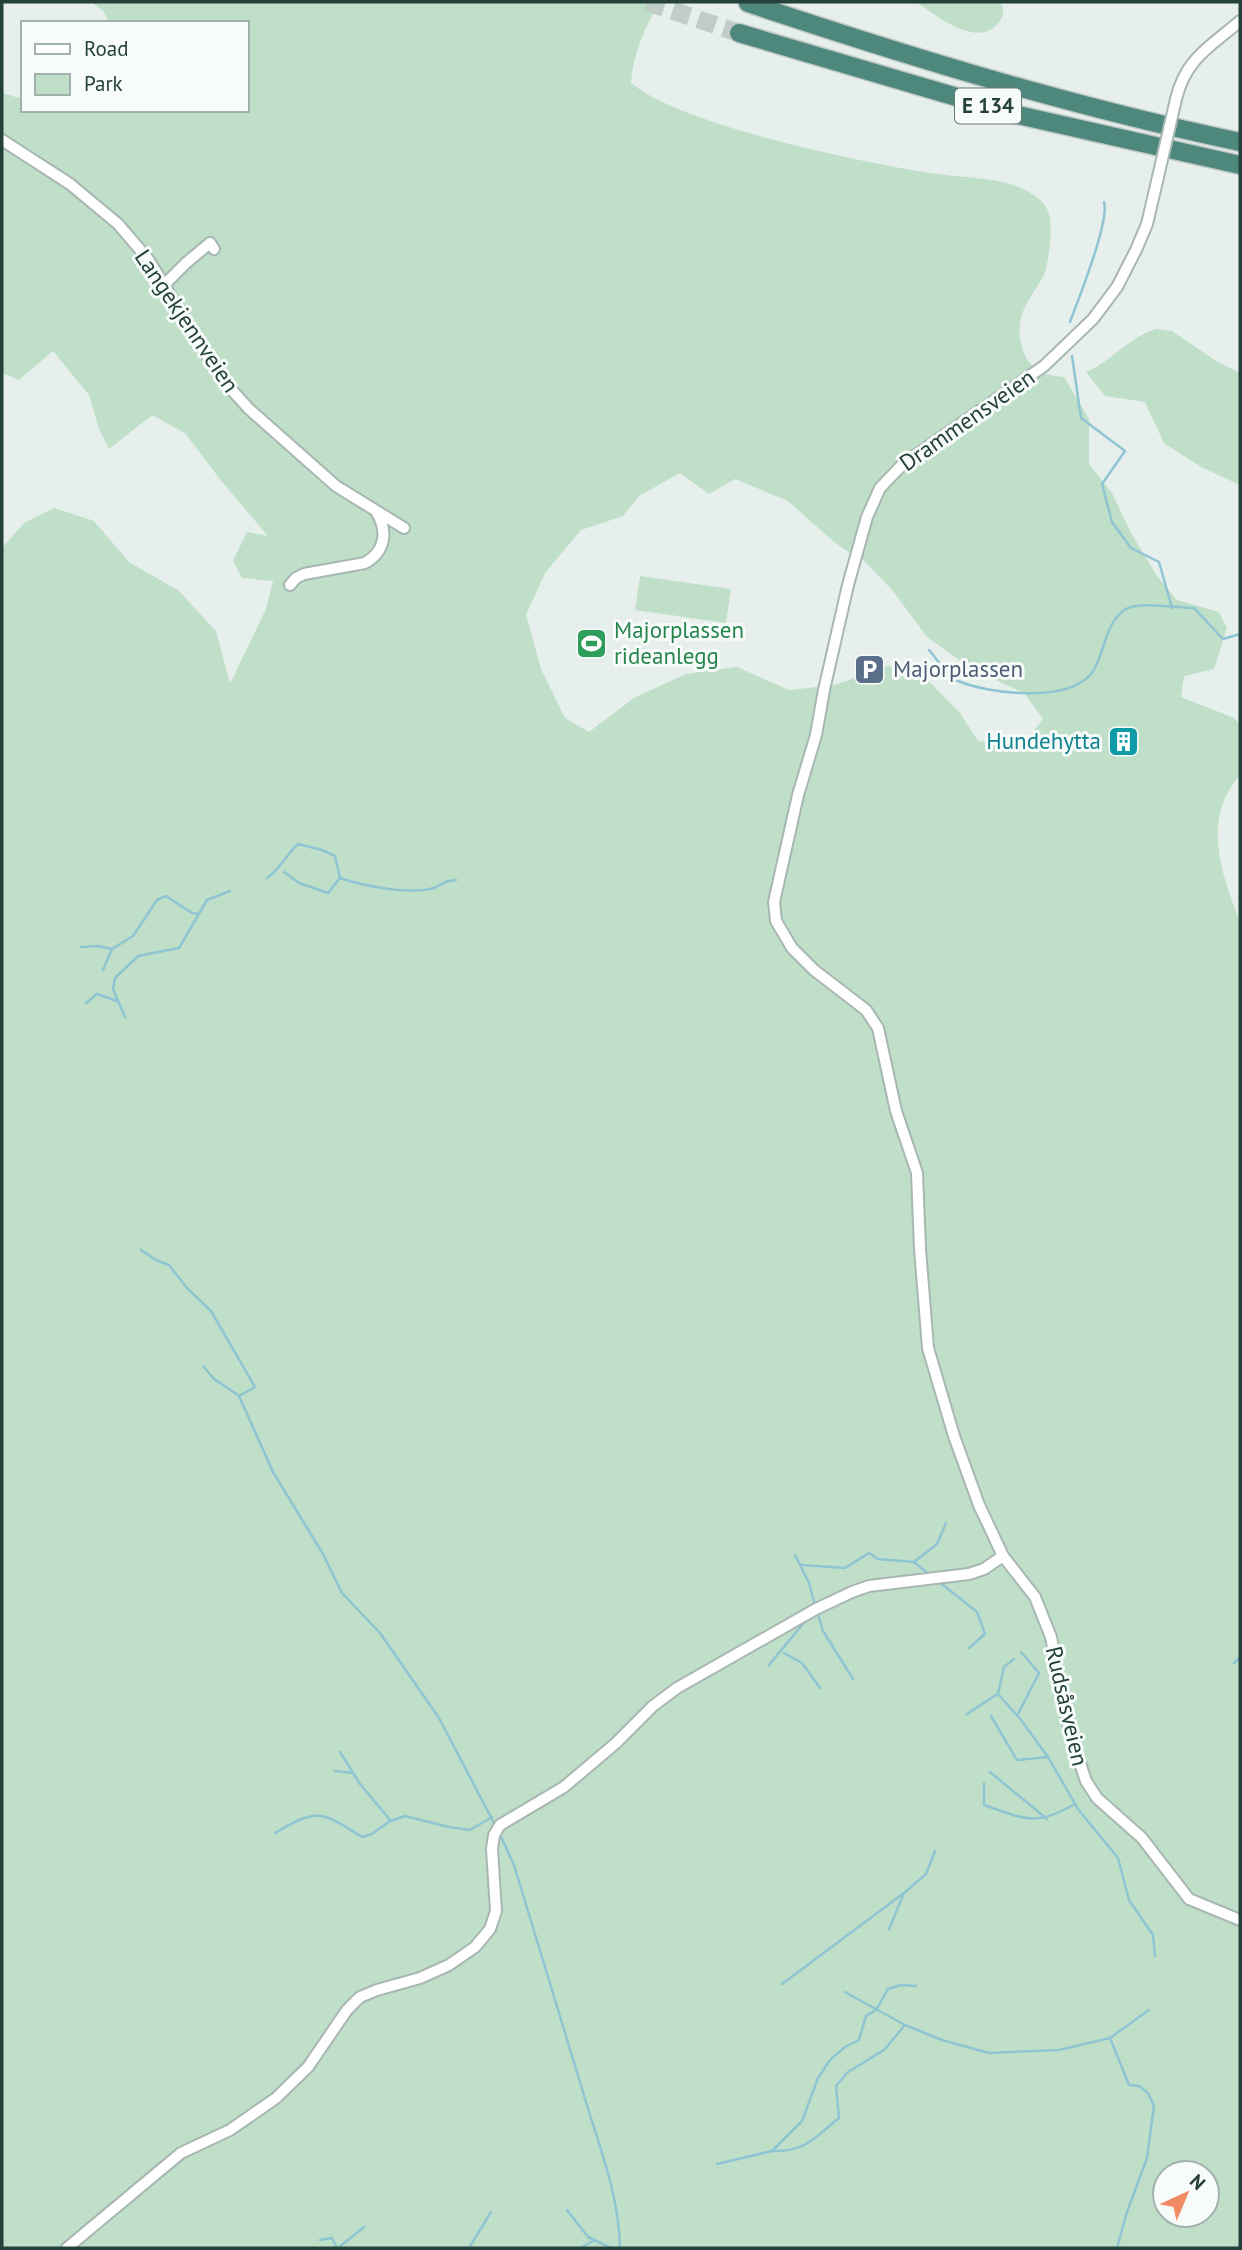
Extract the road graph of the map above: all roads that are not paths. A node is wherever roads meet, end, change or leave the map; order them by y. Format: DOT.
graph roads {
  1 [pos="748,4"];
  2 [pos="1240,21"];
  3 [pos="739,33"];
  4 [pos="2,140"];
  5 [pos="1240,142"];
  6 [pos="1240,165"];
  7 [pos="214,249"];
  8 [pos="164,285"];
  9 [pos="376,511"];
  10 [pos="404,528"];
  11 [pos="290,585"];
  12 [pos="1003,1556"];
  13 [pos="1240,1920"];
  14 [pos="67,2248"];
  1 -- 5 [label="highway, E 134"];
  2 -- 12 [label="street, Drammensveien, bridge"];
  3 -- 6 [label="highway, E 134"];
  4 -- 8 [label="street, Langekjennveien"];
  7 -- 8 [label="street"];
  8 -- 9 [label="street, Langekjennveien"];
  9 -- 10 [label="street, Langekjennveien"];
  9 -- 11 [label="street"];
  12 -- 13 [label="street, Rudsåsveien"];
  12 -- 14 [label="street"];
}
